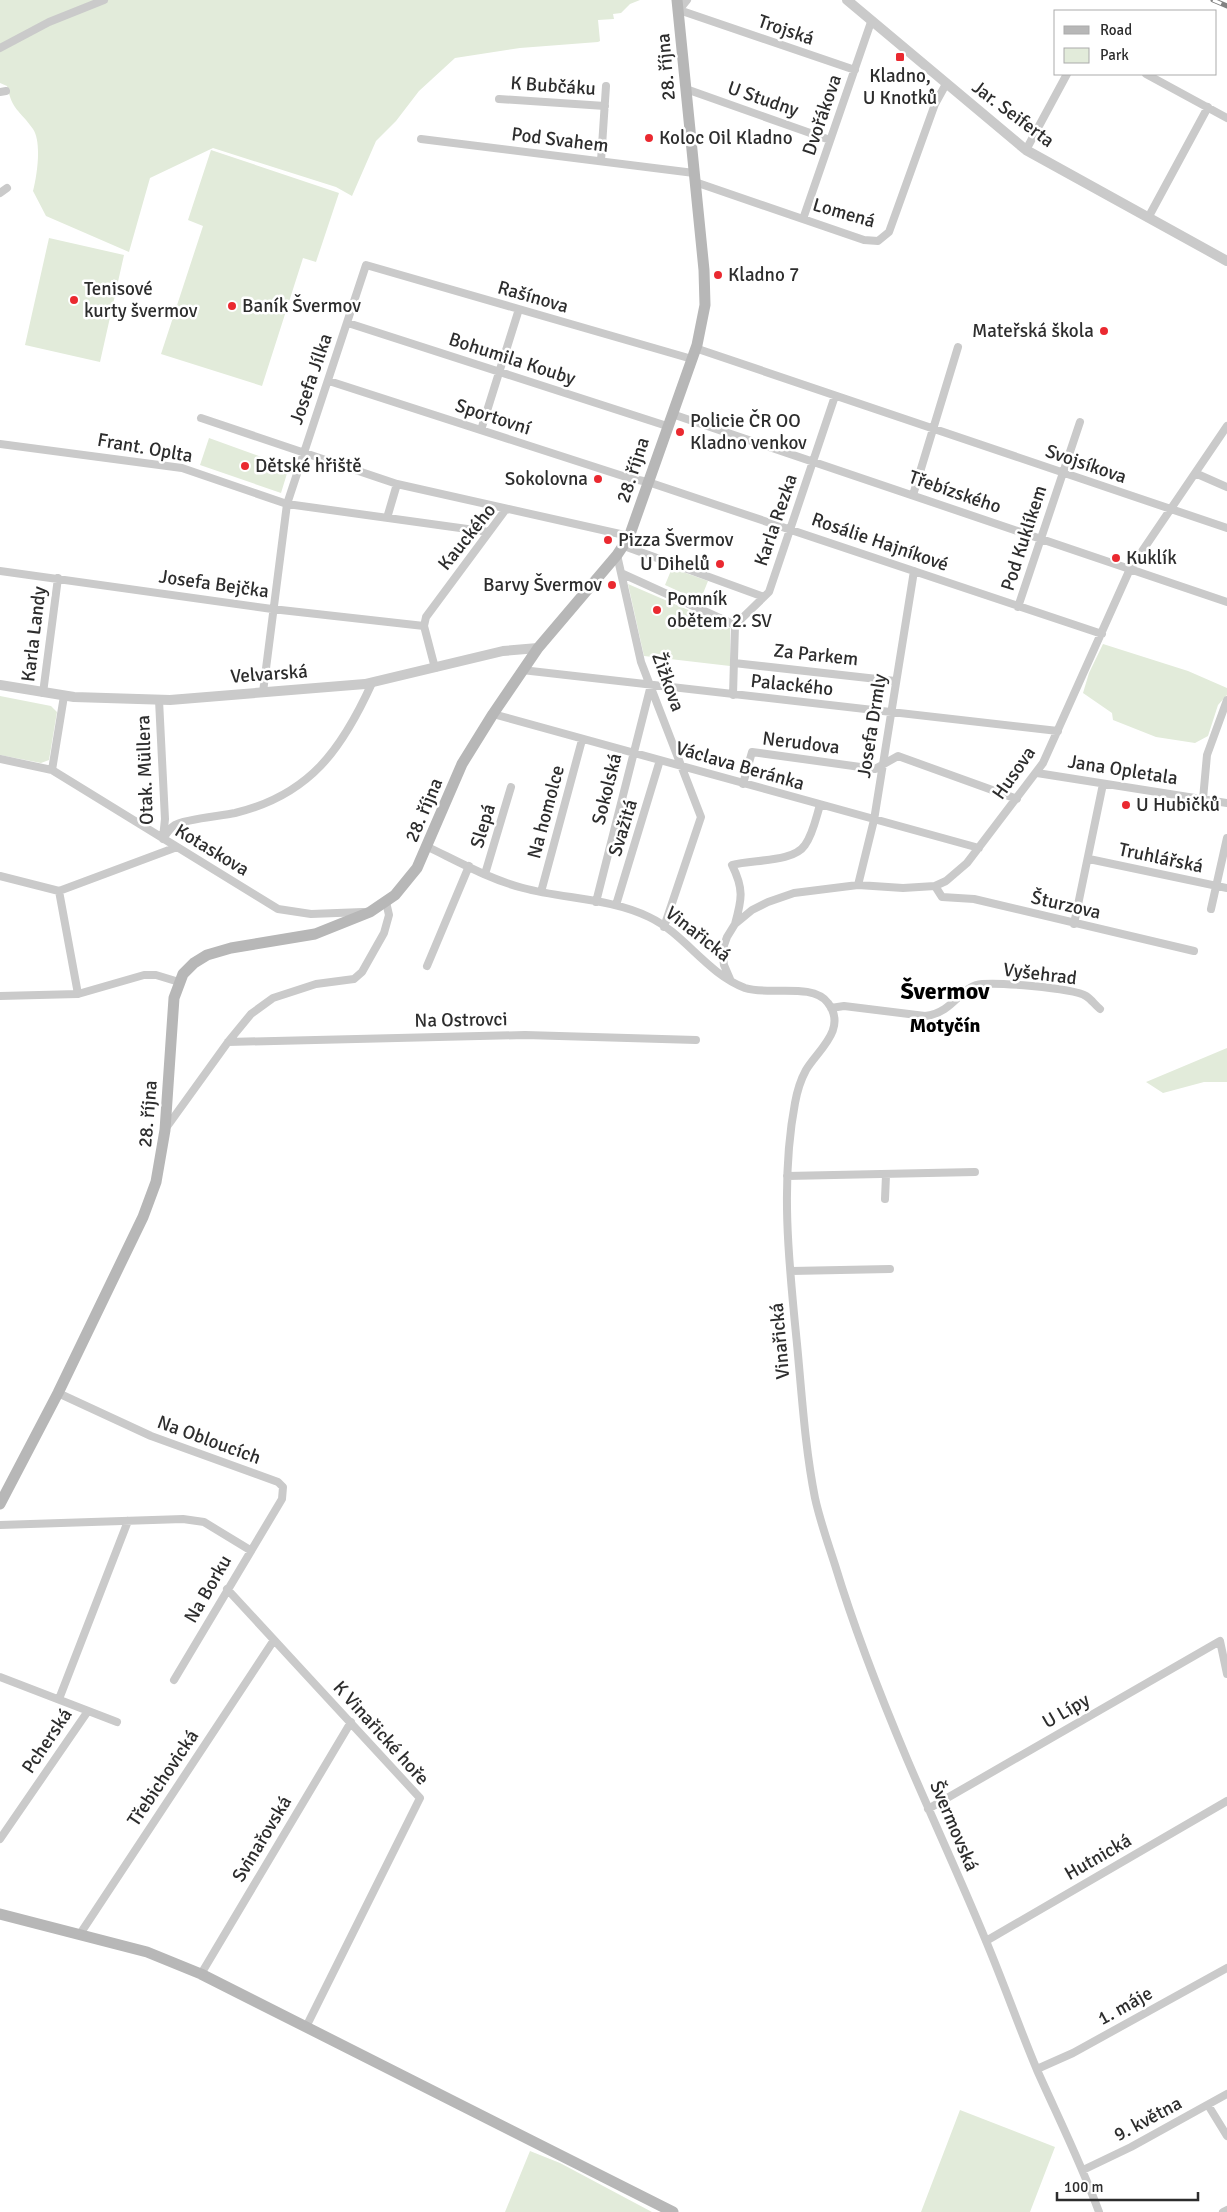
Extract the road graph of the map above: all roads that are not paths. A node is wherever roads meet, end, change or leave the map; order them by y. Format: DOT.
graph roads {
  1 [pos="104,0"];
  2 [pos="687,0"];
  3 [pos="846,0"];
  4 [pos="678,5"];
  5 [pos="871,22"];
  6 [pos="0,48"];
  7 [pos="855,70"];
  8 [pos="1066,75"];
  9 [pos="1148,75"];
  10 [pos="946,84"];
  11 [pos="606,86"];
  12 [pos="686,89"];
  13 [pos="499,99"];
  14 [pos="605,106"];
  15 [pos="1208,108"];
  16 [pos="1227,118"];
  17 [pos="421,139"];
  18 [pos="830,140"];
  19 [pos="1026,150"];
  20 [pos="601,161"];
  21 [pos="695,177"];
  22 [pos="803,218"];
  23 [pos="1148,218"];
  24 [pos="1227,261"];
  25 [pos="366,266"];
  26 [pos="519,309"];
  27 [pos="348,323"];
  28 [pos="958,347"];
  29 [pos="693,354"];
  30 [pos="500,372"];
  31 [pos="329,381"];
  32 [pos="835,396"];
  33 [pos="672,414"];
  34 [pos="201,418"];
  35 [pos="1080,422"];
  36 [pos="667,426"];
  37 [pos="1227,426"];
  38 [pos="934,429"];
  39 [pos="481,430"];
  40 [pos="0,444"];
  41 [pos="303,452"];
  42 [pos="814,460"];
  43 [pos="1063,473"];
  44 [pos="1195,473"];
  45 [pos="648,482"];
  46 [pos="396,484"];
  47 [pos="1227,487"];
  48 [pos="913,495"];
  49 [pos="287,504"];
  50 [pos="506,509"];
  51 [pos="1171,509"];
  52 [pos="387,518"];
  53 [pos="1227,528"];
  54 [pos="791,529"];
  55 [pos="489,532"];
  56 [pos="1042,539"];
  57 [pos="623,546"];
  58 [pos="1130,569"];
  59 [pos="0,571"];
  60 [pos="914,571"];
  61 [pos="623,574"];
  62 [pos="58,578"];
  63 [pos="764,597"];
  64 [pos="1227,602"];
  65 [pos="1018,607"];
  66 [pos="272,609"];
  67 [pos="736,625"];
  68 [pos="424,626"];
  69 [pos="1102,634"];
  70 [pos="538,648"];
  71 [pos="734,662"];
  72 [pos="435,668"];
  73 [pos="522,670"];
  74 [pos="895,681"];
  75 [pos="372,683"];
  76 [pos="0,685"];
  77 [pos="652,685"];
  78 [pos="263,692"];
  79 [pos="43,693"];
  80 [pos="733,695"];
  81 [pos="64,696"];
  82 [pos="159,700"];
  83 [pos="1227,700"];
  84 [pos="890,712"];
  85 [pos="493,714"];
  86 [pos="1058,731"];
  87 [pos="582,740"];
  88 [pos="633,753"];
  89 [pos="0,759"];
  90 [pos="660,760"];
  91 [pos="682,766"];
  92 [pos="881,766"];
  93 [pos="52,770"];
  94 [pos="1037,773"];
  95 [pos="744,784"];
  96 [pos="1103,784"];
  97 [pos="511,787"];
  98 [pos="1017,799"];
  99 [pos="1203,799"];
  100 [pos="1227,803"];
  101 [pos="820,805"];
  102 [pos="874,820"];
  103 [pos="1227,838"];
  104 [pos="163,839"];
  105 [pos="428,847"];
  106 [pos="177,848"];
  107 [pos="979,848"];
  108 [pos="1089,860"];
  109 [pos="468,866"];
  110 [pos="485,874"];
  111 [pos="0,876"];
  112 [pos="858,885"];
  113 [pos="935,886"];
  114 [pos="1217,886"];
  115 [pos="1227,888"];
  116 [pos="59,891"];
  117 [pos="542,892"];
  118 [pos="386,902"];
  119 [pos="596,902"];
  120 [pos="616,905"];
  121 [pos="1211,909"];
  122 [pos="370,912"];
  123 [pos="734,924"];
  124 [pos="1074,924"];
  125 [pos="664,927"];
  126 [pos="1194,951"];
  127 [pos="427,966"];
  128 [pos="730,979"];
  129 [pos="179,982"];
  130 [pos="78,994"];
  131 [pos="0,996"];
  132 [pos="831,1008"];
  133 [pos="1100,1009"];
  134 [pos="696,1040"];
  135 [pos="228,1042"];
  136 [pos="165,1130"];
  137 [pos="975,1172"];
  138 [pos="886,1174"];
  139 [pos="787,1176"];
  140 [pos="885,1199"];
  141 [pos="890,1269"];
  142 [pos="791,1271"];
  143 [pos="58,1393"];
  144 [pos="807,1443"];
  145 [pos="0,1504"];
  146 [pos="128,1521"];
  147 [pos="0,1525"];
  148 [pos="250,1550"];
  149 [pos="227,1589"];
  150 [pos="274,1640"];
  151 [pos="1227,1674"];
  152 [pos="0,1677"];
  153 [pos="174,1680"];
  154 [pos="59,1699"];
  155 [pos="88,1711"];
  156 [pos="117,1722"];
  157 [pos="350,1722"];
  158 [pos="1227,1801"];
  159 [pos="928,1809"];
  160 [pos="0,1839"];
  161 [pos="0,1914"];
  162 [pos="80,1934"];
  163 [pos="986,1941"];
  164 [pos="1227,1968"];
  165 [pos="201,1974"];
  166 [pos="306,2027"];
  167 [pos="1037,2069"];
  168 [pos="1227,2094"];
  169 [pos="1208,2105"];
  170 [pos="1227,2136"];
  171 [pos="1084,2170"];
  172 [pos="1227,2210"];
  173 [pos="672,2212"];
  174 [pos="1099,2212"];
  175 [pos="1223,2212"];
  1 -- 6 [label="street"];
  2 -- 4 [label="street"];
  3 -- 5 [label="street, Jar. Seiferta"];
  4 -- 7 [label="street, Trojská"];
  4 -- 12 [label="main road, 28. října"];
  5 -- 7 [label="street, Dvořákova"];
  5 -- 10 [label="street, Jar. Seiferta"];
  7 -- 18 [label="street, Dvořákova"];
  8 -- 19 [label="street"];
  9 -- 15 [label="street"];
  10 -- 19 [label="street, Jar. Seiferta"];
  10 -- 22 [label="street, Lomená"];
  11 -- 14 [label="street, K Bubčáku"];
  12 -- 18 [label="street, U Studny"];
  12 -- 21 [label="main road, 28. října"];
  13 -- 14 [label="street, K Bubčáku"];
  14 -- 20 [label="street, K Bubčáku"];
  15 -- 16 [label="street"];
  15 -- 23 [label="street"];
  17 -- 20 [label="street, Pod Svahem"];
  18 -- 22 [label="street, Dvořákova"];
  19 -- 23 [label="street, Jar. Seiferta"];
  20 -- 21 [label="street, Pod Svahem"];
  21 -- 22 [label="street, Lomená"];
  21 -- 29 [label="main road, 28. října"];
  23 -- 24 [label="street, Jar. Seiferta"];
  25 -- 26 [label="street, Rašínova"];
  25 -- 27 [label="street, Josefa Jílka"];
  26 -- 29 [label="street, Rašínova"];
  26 -- 30 [label="street"];
  27 -- 30 [label="street, Bohumila Kouby"];
  27 -- 31 [label="street, Josefa Jílka"];
  28 -- 38 [label="street"];
  29 -- 32 [label="street, Svojsíkova"];
  29 -- 33 [label="main road, 28. října"];
  30 -- 36 [label="street, Bohumila Kouby"];
  30 -- 39 [label="street"];
  31 -- 39 [label="street, Sportovní"];
  31 -- 41 [label="street, Josefa Jílka"];
  32 -- 38 [label="street, Svojsíkova"];
  32 -- 42 [label="street, Karla Rezka"];
  33 -- 36 [label="main road, 28. října"];
  33 -- 42 [label="street, Třebízského"];
  34 -- 41 [label="street"];
  35 -- 43 [label="street, Pod Kuklíkem"];
  36 -- 45 [label="main road, 28. října"];
  37 -- 44 [label="street, Husova"];
  38 -- 43 [label="street, Svojsíkova"];
  38 -- 48 [label="street"];
  39 -- 45 [label="street, Sportovní"];
  40 -- 49 [label="street, Frant. Oplta"];
  41 -- 46 [label="street"];
  41 -- 49 [label="street, Josefa Jílka"];
  42 -- 48 [label="street, Třebízského"];
  42 -- 54 [label="street, Karla Rezka"];
  43 -- 51 [label="street, Svojsíkova"];
  43 -- 56 [label="street, Pod Kuklíkem"];
  44 -- 47 [label="street"];
  44 -- 51 [label="street, Husova"];
  45 -- 54 [label="street, Rosálie Hajníkové"];
  45 -- 57 [label="main road, 28. října"];
  46 -- 50 [label="street"];
  46 -- 52 [label="street"];
  48 -- 56 [label="street, Třebízského"];
  49 -- 52 [label="street, Frant. Oplta"];
  49 -- 66 [label="street, Josefa Jílka"];
  50 -- 55 [label="street, Kauckého"];
  50 -- 57 [label="street, Kauckého"];
  51 -- 53 [label="street, Svojsíkova"];
  51 -- 58 [label="street, Husova"];
  52 -- 55 [label="street, Frant. Oplta"];
  54 -- 60 [label="street, Rosálie Hajníkové"];
  54 -- 63 [label="street, Karla Rezka"];
  55 -- 68 [label="street, Kauckého"];
  56 -- 58 [label="street, Třebízského"];
  56 -- 65 [label="street, Pod Kuklíkem"];
  57 -- 61 [label="street, Žižkova"];
  57 -- 63 [label="street, Kauckého"];
  57 -- 70 [label="main road, 28. října"];
  58 -- 64 [label="street, Třebízského"];
  58 -- 69 [label="street, Husova"];
  59 -- 62 [label="street, Josefa Bejčka"];
  60 -- 65 [label="street, Rosálie Hajníkové"];
  60 -- 74 [label="street, Josefa Drmly"];
  61 -- 67 [label="street"];
  61 -- 77 [label="street, Žižkova"];
  62 -- 66 [label="street, Josefa Bejčka"];
  62 -- 79 [label="street, Karla Landy"];
  63 -- 67 [label="street, Karla Rezka"];
  65 -- 69 [label="street, Rosálie Hajníkové"];
  66 -- 68 [label="street, Josefa Bejčka"];
  66 -- 78 [label="street, Josefa Jílka"];
  67 -- 71 [label="street"];
  68 -- 72 [label="street"];
  69 -- 86 [label="street, Husova"];
  70 -- 72 [label="street, Velvarská"];
  70 -- 73 [label="main road, 28. října"];
  71 -- 74 [label="street, Za Parkem"];
  71 -- 80 [label="street"];
  72 -- 75 [label="street, Velvarská"];
  73 -- 77 [label="street, Palackého"];
  73 -- 85 [label="main road, 28. října"];
  74 -- 84 [label="street, Josefa Drmly"];
  75 -- 78 [label="street, Velvarská"];
  75 -- 104 [label="street"];
  76 -- 79 [label="street, Velvarská"];
  77 -- 80 [label="street, Palackého"];
  77 -- 88 [label="street, Sokolská"];
  77 -- 91 [label="street, Žižkova"];
  78 -- 82 [label="street, Velvarská"];
  79 -- 81 [label="street, Velvarská"];
  80 -- 84 [label="street, Palackého"];
  81 -- 82 [label="street, Velvarská"];
  81 -- 93 [label="street"];
  82 -- 104 [label="street, Otak. Müllera"];
  83 -- 99 [label="street, Jana Opletala"];
  84 -- 86 [label="street, Palackého"];
  84 -- 92 [label="street, Josefa Drmly"];
  85 -- 87 [label="street, Václava Beránka"];
  85 -- 105 [label="main road, 28. října"];
  86 -- 94 [label="street, Husova"];
  87 -- 88 [label="street, Václava Beránka"];
  87 -- 117 [label="street, Na homolce"];
  88 -- 90 [label="street, Václava Beránka"];
  88 -- 119 [label="street, Sokolská"];
  89 -- 93 [label="street, Kotaskova"];
  90 -- 91 [label="street, Václava Beránka"];
  90 -- 120 [label="street, Svažitá"];
  91 -- 95 [label="street, Václava Beránka"];
  91 -- 125 [label="street, Žižkova"];
  92 -- 95 [label="street, Nerudova"];
  92 -- 98 [label="street, Nerudova"];
  92 -- 102 [label="street, Josefa Drmly"];
  93 -- 104 [label="street, Kotaskova"];
  94 -- 96 [label="street, Jana Opletala"];
  94 -- 98 [label="street, Husova"];
  95 -- 101 [label="street, Václava Beránka"];
  96 -- 99 [label="street, Jana Opletala"];
  96 -- 108 [label="street"];
  97 -- 110 [label="street, Slepá"];
  98 -- 107 [label="street, Husova"];
  99 -- 100 [label="street, Jana Opletala"];
  101 -- 102 [label="street, Václava Beránka"];
  101 -- 123 [label="street"];
  102 -- 107 [label="street, Václava Beránka"];
  102 -- 112 [label="street, Josefa Drmly"];
  103 -- 114 [label="street"];
  104 -- 106 [label="street, Kotaskova"];
  105 -- 109 [label="street, Vinařická"];
  105 -- 118 [label="main road, 28. října"];
  106 -- 116 [label="street"];
  106 -- 122 [label="street, Kotaskova"];
  107 -- 113 [label="street, Husova"];
  108 -- 114 [label="street, Truhlářská"];
  108 -- 124 [label="street"];
  109 -- 110 [label="street, Vinařická"];
  109 -- 127 [label="street"];
  110 -- 117 [label="street, Vinařická"];
  111 -- 116 [label="street"];
  112 -- 113 [label="street, Husova"];
  112 -- 123 [label="street, Husova"];
  113 -- 124 [label="street, Šturzova"];
  114 -- 115 [label="street, Truhlářská"];
  114 -- 121 [label="street"];
  116 -- 130 [label="street"];
  117 -- 119 [label="street, Vinařická"];
  118 -- 122 [label="main road, 28. října"];
  118 -- 135 [label="street"];
  119 -- 120 [label="street, Vinařická"];
  120 -- 125 [label="street, Vinařická"];
  122 -- 129 [label="main road, 28. října"];
  123 -- 128 [label="street, Husova"];
  124 -- 126 [label="street, Šturzova"];
  125 -- 128 [label="street, Vinařická"];
  128 -- 132 [label="street, Vinařická"];
  129 -- 130 [label="street"];
  129 -- 136 [label="main road, 28. října"];
  130 -- 131 [label="street"];
  132 -- 133 [label="street, Vyšehrad"];
  132 -- 139 [label="street, Vinařická"];
  134 -- 135 [label="street, Na Ostrovci"];
  135 -- 136 [label="street"];
  136 -- 143 [label="main road, 28. října"];
  137 -- 138 [label="street"];
  138 -- 139 [label="street"];
  138 -- 140 [label="street"];
  139 -- 142 [label="street, Vinařická"];
  141 -- 142 [label="street"];
  142 -- 144 [label="street, Vinařická"];
  143 -- 145 [label="main road, 28. října"];
  143 -- 148 [label="street, Na Obloucích"];
  144 -- 159 [label="street, Švermovská"];
  146 -- 147 [label="street, Na Borku"];
  146 -- 148 [label="street, Na Borku"];
  146 -- 154 [label="street"];
  148 -- 149 [label="street, Na Borku"];
  149 -- 150 [label="street, K Vinařické hoře"];
  149 -- 153 [label="street, Na Borku"];
  150 -- 157 [label="street, K Vinařické hoře"];
  150 -- 162 [label="street, Třebichovická"];
  151 -- 159 [label="street, U Lípy"];
  152 -- 154 [label="street"];
  154 -- 155 [label="street"];
  155 -- 156 [label="street"];
  155 -- 160 [label="street, Pcherská"];
  157 -- 165 [label="street, Svinařovská"];
  157 -- 166 [label="street, K Vinařické hoře"];
  158 -- 163 [label="street, Hutnická"];
  159 -- 163 [label="street, Švermovská"];
  161 -- 162 [label="main road"];
  162 -- 165 [label="main road"];
  163 -- 167 [label="street, Švermovská"];
  164 -- 167 [label="street, 1. máje"];
  165 -- 166 [label="main road"];
  166 -- 173 [label="main road"];
  167 -- 171 [label="street, Švermovská"];
  168 -- 169 [label="street, 9. května"];
  169 -- 170 [label="street"];
  169 -- 171 [label="street, 9. května"];
  171 -- 174 [label="street, Švermovská"];
  172 -- 175 [label="street"];
}
